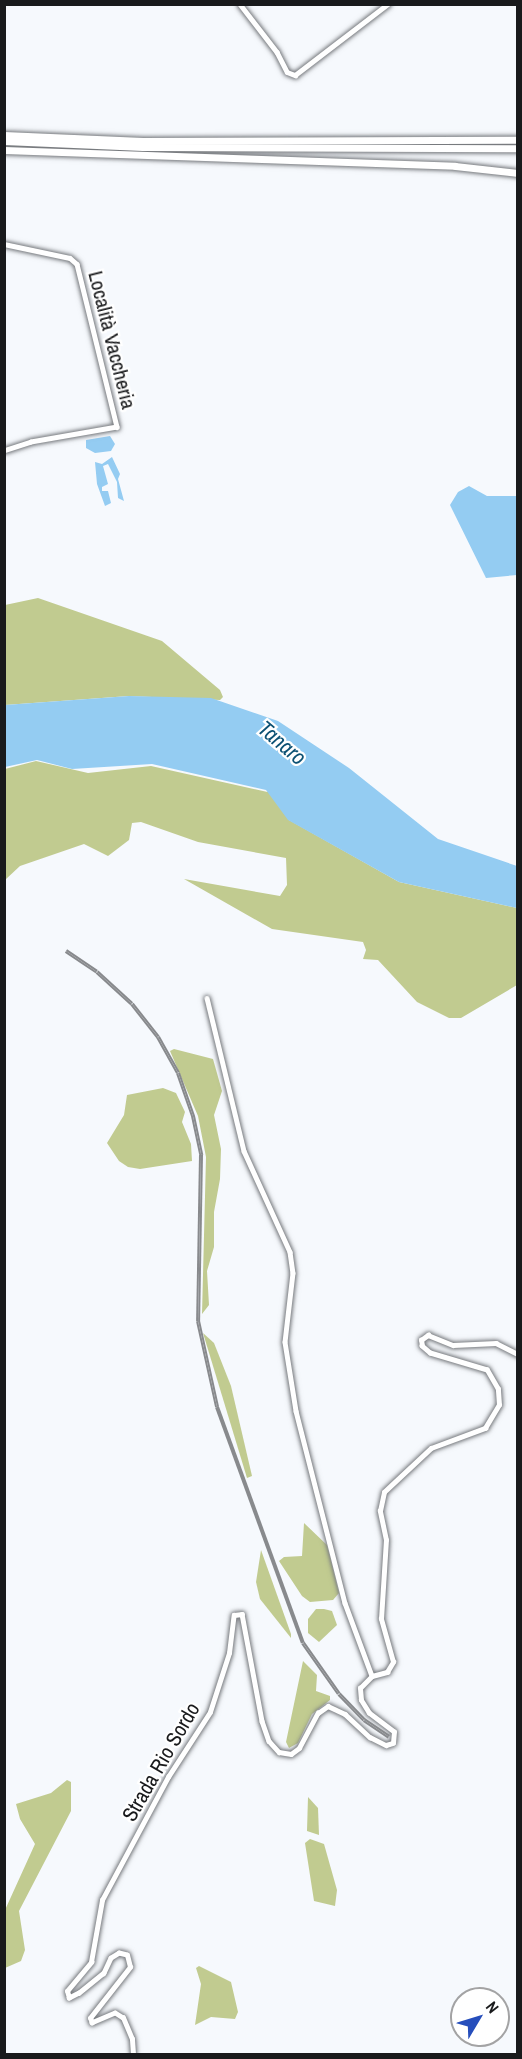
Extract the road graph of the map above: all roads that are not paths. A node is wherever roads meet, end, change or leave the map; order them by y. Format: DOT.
graph roads {
  1 [pos="240,4"];
  2 [pos="388,4"];
  3 [pos="4,135"];
  4 [pos="518,140"];
  5 [pos="4,141"];
  6 [pos="518,147"];
  7 [pos="4,150"];
  8 [pos="518,173"];
  9 [pos="4,244"];
  10 [pos="4,451"];
  11 [pos="207,998"];
  12 [pos="518,1354"];
  13 [pos="372,1676"];
  14 [pos="133,2055"];
  1 -- 2 [label="street"];
  3 -- 4 [label="highway"];
  5 -- 6 [label="highway"];
  7 -- 8 [label="highway"];
  9 -- 10 [label="street, Località Vaccheria"];
  11 -- 13 [label="street"];
  12 -- 13 [label="street"];
  13 -- 14 [label="street, Strada Rio Sordo"];
}
